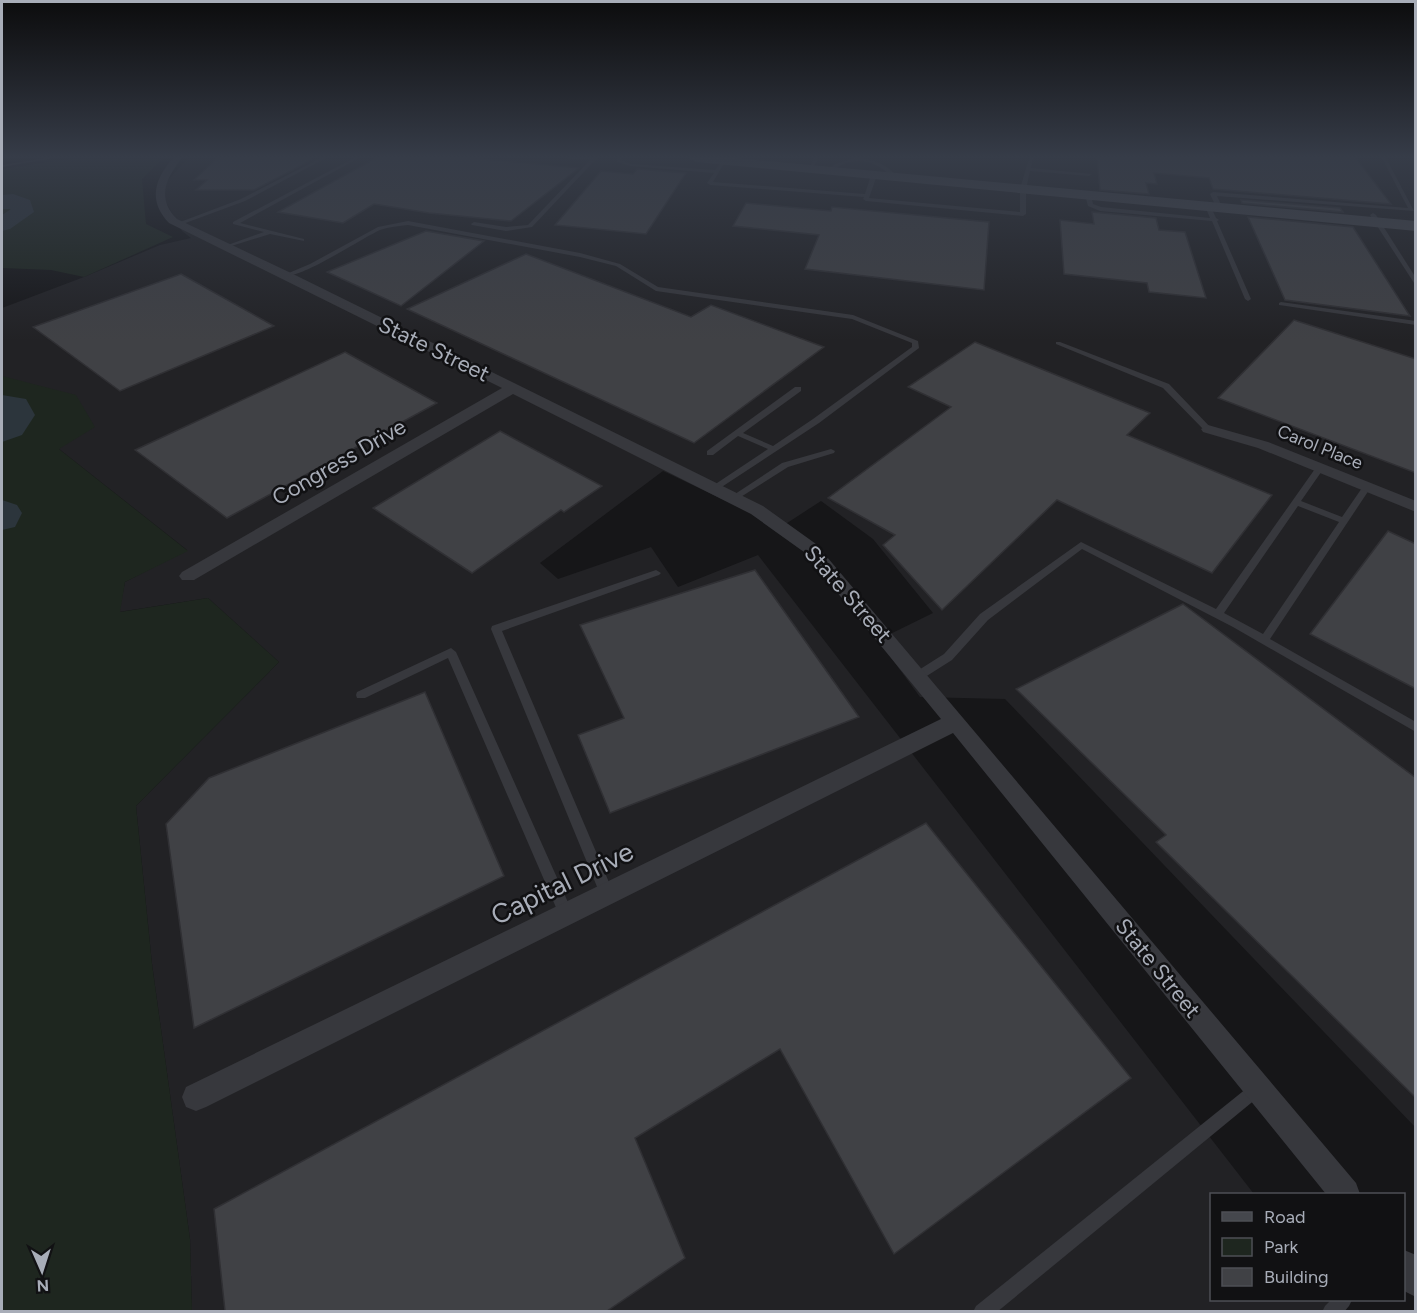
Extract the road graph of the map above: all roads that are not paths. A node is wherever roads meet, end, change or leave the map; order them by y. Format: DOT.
graph roads {
  1 [pos="171,219"];
  2 [pos="191,219"];
  3 [pos="242,219"];
  4 [pos="536,219"];
  5 [pos="1219,219"];
  6 [pos="1339,219"];
  7 [pos="1375,219"];
  8 [pos="1377,223"];
  9 [pos="178,224"];
  10 [pos="474,224"];
  11 [pos="1416,226"];
  12 [pos="268,232"];
  13 [pos="302,240"];
  14 [pos="227,247"];
  15 [pos="288,275"];
  16 [pos="1416,284"];
  17 [pos="1248,299"];
  18 [pos="1281,304"];
  19 [pos="1416,323"];
  20 [pos="1058,343"];
  21 [pos="513,388"];
  22 [pos="798,389"];
  23 [pos="1208,429"];
  24 [pos="737,433"];
  25 [pos="774,449"];
  26 [pos="831,451"];
  27 [pos="710,453"];
  28 [pos="1320,468"];
  29 [pos="1367,488"];
  30 [pos="714,489"];
  31 [pos="734,498"];
  32 [pos="1296,501"];
  33 [pos="1416,507"];
  34 [pos="1344,521"];
  35 [pos="656,573"];
  36 [pos="188,576"];
  37 [pos="1218,614"];
  38 [pos="1264,640"];
  39 [pos="918,676"];
  40 [pos="361,695"];
  41 [pos="955,722"];
  42 [pos="1416,728"];
  43 [pos="607,894"];
  44 [pos="566,914"];
  45 [pos="1257,1089"];
  46 [pos="196,1097"];
  47 [pos="1344,1193"];
  48 [pos="1405,1267"];
  49 [pos="1416,1281"];
  50 [pos="982,1311"];
  1 -- 9 [label="street, State Street"];
  2 -- 9 [label="lane"];
  3 -- 12 [label="lane"];
  4 -- 10 [label="lane"];
  5 -- 17 [label="lane"];
  6 -- 8 [label="street"];
  7 -- 8 [label="lane"];
  8 -- 11 [label="street"];
  8 -- 16 [label="lane"];
  9 -- 14 [label="street, State Street"];
  12 -- 13 [label="lane"];
  12 -- 14 [label="lane"];
  14 -- 15 [label="street, State Street"];
  15 -- 21 [label="street, State Street"];
  15 -- 25 [label="lane"];
  18 -- 19 [label="lane"];
  20 -- 23 [label="lane"];
  21 -- 30 [label="street, State Street"];
  21 -- 36 [label="street, Congress Drive"];
  22 -- 24 [label="lane"];
  23 -- 28 [label="street, Carol Place"];
  24 -- 25 [label="lane"];
  24 -- 27 [label="lane"];
  25 -- 30 [label="lane"];
  26 -- 31 [label="lane"];
  28 -- 29 [label="street, Carol Place"];
  28 -- 32 [label="lane"];
  29 -- 33 [label="street, Carol Place"];
  29 -- 34 [label="lane"];
  30 -- 31 [label="street, State Street"];
  31 -- 39 [label="street, State Street"];
  32 -- 34 [label="lane"];
  32 -- 37 [label="lane"];
  34 -- 38 [label="lane"];
  35 -- 43 [label="lane"];
  37 -- 38 [label="lane"];
  37 -- 39 [label="lane"];
  38 -- 42 [label="lane"];
  39 -- 41 [label="street, State Street"];
  40 -- 44 [label="lane"];
  41 -- 43 [label="street, Capital Drive"];
  41 -- 45 [label="street, State Street"];
  43 -- 44 [label="street, Capital Drive"];
  44 -- 46 [label="street, Capital Drive"];
  45 -- 47 [label="street, State Street"];
  45 -- 50 [label="lane"];
  48 -- 49 [label="street"];
}
